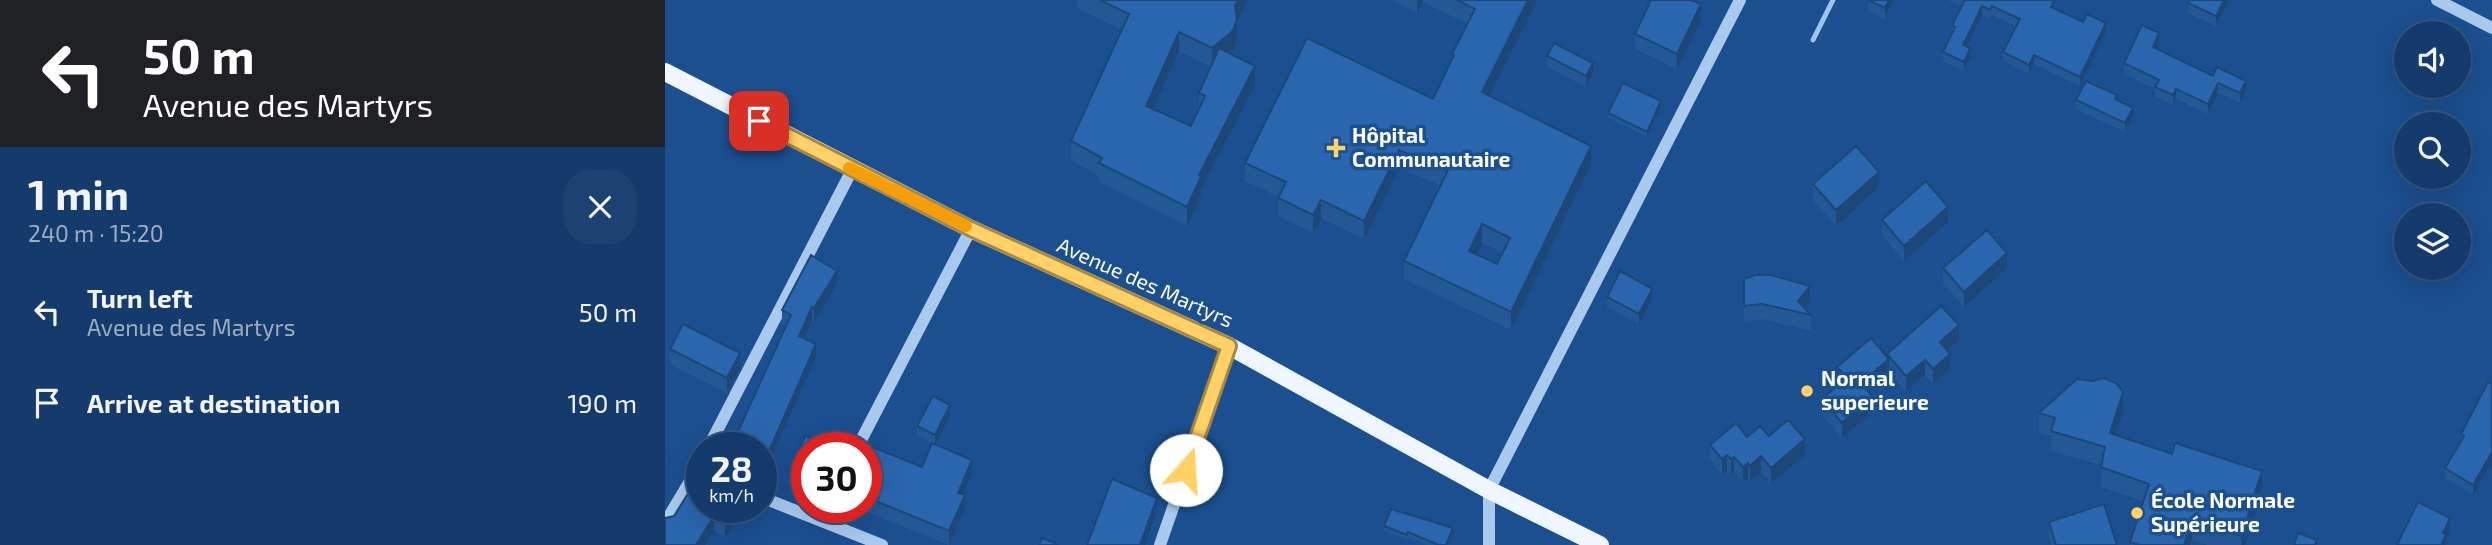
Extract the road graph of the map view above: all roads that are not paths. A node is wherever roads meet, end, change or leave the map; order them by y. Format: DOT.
graph roads {
  1 [pos="1740,0"];
  2 [pos="2437,0"];
  3 [pos="2463,6"];
  4 [pos="2492,28"];
  5 [pos="665,72"];
  6 [pos="852,170"];
  7 [pos="971,229"];
  8 [pos="1229,346"];
  9 [pos="716,432"];
  10 [pos="865,432"];
  11 [pos="686,490"];
  12 [pos="1489,490"];
  13 [pos="665,523"];
  14 [pos="840,523"];
  15 [pos="882,545"];
  16 [pos="1160,545"];
  17 [pos="1489,545"];
  18 [pos="1600,545"];
  1 -- 12 [label="street"];
  2 -- 3 [label="street"];
  3 -- 4 [label="street"];
  5 -- 6 [label="main road, Avenue des Martyrs"];
  6 -- 7 [label="main road, Avenue des Martyrs"];
  6 -- 9 [label="street"];
  7 -- 8 [label="main road, Avenue des Martyrs"];
  7 -- 10 [label="street"];
  8 -- 12 [label="main road, Avenue des Martyrs"];
  8 -- 16 [label="street"];
  11 -- 13 [label="street"];
  12 -- 17 [label="street"];
  12 -- 18 [label="main road, Avenue des Martyrs"];
  14 -- 15 [label="street"];
}
